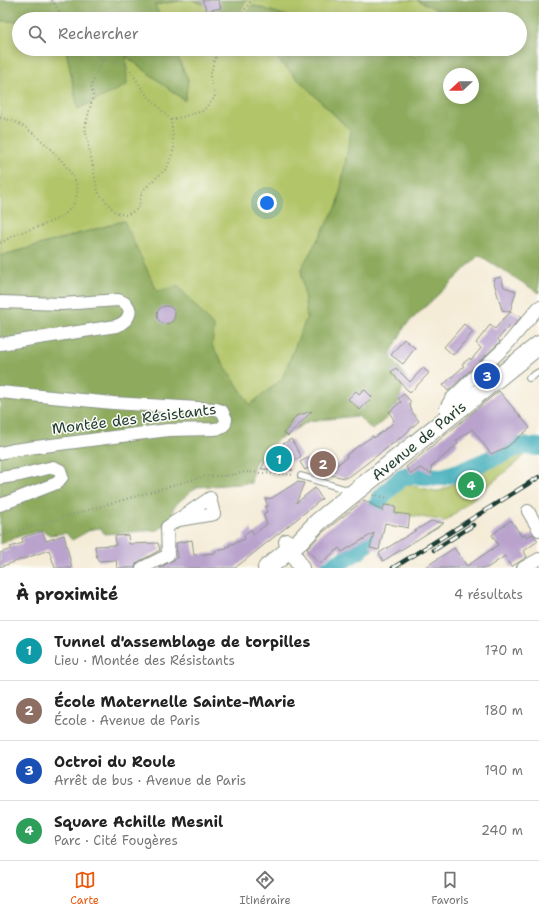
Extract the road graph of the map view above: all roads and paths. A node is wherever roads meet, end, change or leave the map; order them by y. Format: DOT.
graph roads {
  1 [pos="52,0"];
  2 [pos="252,0"];
  3 [pos="60,12"];
  4 [pos="243,12"];
  5 [pos="99,56"];
  6 [pos="216,56"];
  7 [pos="103,59"];
  8 [pos="0,118"];
  9 [pos="171,120"];
  10 [pos="0,243"];
  11 [pos="0,302"];
  12 [pos="539,307"];
  13 [pos="0,344"];
  14 [pos="539,345"];
  15 [pos="539,372"];
  16 [pos="529,378"];
  17 [pos="0,392"];
  18 [pos="446,419"];
  19 [pos="0,453"];
  20 [pos="301,476"];
  21 [pos="0,478"];
  22 [pos="355,492"];
  23 [pos="374,496"];
  24 [pos="389,498"];
  25 [pos="0,506"];
  26 [pos="528,511"];
  27 [pos="179,520"];
  28 [pos="539,530"];
  29 [pos="0,536"];
  30 [pos="288,545"];
  31 [pos="539,559"];
  32 [pos="142,568"];
  33 [pos="255,568"];
  34 [pos="266,568"];
  35 [pos="301,568"];
  36 [pos="524,568"];
  1 -- 3 [label="path"];
  2 -- 4 [label="path"];
  5 -- 7 [label="path"];
  6 -- 9 [label="path"];
  7 -- 9 [label="path"];
  7 -- 9 [label="path"];
  8 -- 10 [label="path"];
  11 -- 13 [label="street"];
  12 -- 18 [label="street"];
  14 -- 18 [label="main road, Avenue de Paris"];
  15 -- 16 [label="lane"];
  17 -- 19 [label="street, Montée des Résistants"];
  18 -- 22 [label="main road, Avenue de Paris"];
  20 -- 22 [label="lane"];
  20 -- 29 [label="path"];
  21 -- 25 [label="street"];
  22 -- 30 [label="main road, Avenue de Paris"];
  23 -- 24 [label="path"];
  26 -- 28 [label="street"];
  27 -- 32 [label="street"];
  30 -- 33 [label="main road, Avenue de Paris"];
  30 -- 34 [label="main road, Avenue de Paris"];
  30 -- 35 [label="street"];
  31 -- 36 [label="street"];
}
